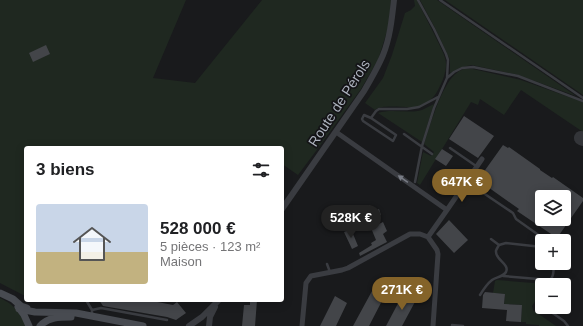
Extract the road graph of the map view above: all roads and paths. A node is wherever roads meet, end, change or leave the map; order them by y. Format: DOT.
graph roads {
  1 [pos="394,0"];
  2 [pos="418,0"];
  3 [pos="440,0"];
  4 [pos="447,78"];
  5 [pos="439,96"];
  6 [pos="583,100"];
  7 [pos="371,118"];
  8 [pos="336,132"];
  9 [pos="404,134"];
  10 [pos="422,146"];
  11 [pos="450,148"];
  12 [pos="432,154"];
  13 [pos="482,159"];
  14 [pos="477,167"];
  15 [pos="415,182"];
  16 [pos="467,182"];
  17 [pos="284,201"];
  18 [pos="446,210"];
  19 [pos="538,234"];
  20 [pos="428,237"];
  21 [pos="492,240"];
  22 [pos="499,245"];
  23 [pos="535,246"];
  24 [pos="327,264"];
  25 [pos="553,270"];
  26 [pos="330,272"];
  27 [pos="502,276"];
  28 [pos="0,294"];
  29 [pos="480,295"];
  30 [pos="87,302"];
  31 [pos="216,302"];
  32 [pos="217,302"];
  33 [pos="20,309"];
  34 [pos="65,313"];
  35 [pos="92,313"];
  36 [pos="554,314"];
  37 [pos="167,320"];
  38 [pos="195,324"];
  39 [pos="29,326"];
  40 [pos="40,326"];
  41 [pos="118,326"];
  42 [pos="143,326"];
  43 [pos="189,326"];
  44 [pos="208,326"];
  45 [pos="302,326"];
  46 [pos="433,326"];
  47 [pos="452,326"];
  48 [pos="463,326"];
  49 [pos="568,326"];
  1 -- 8 [label="street, Route de Pérols"];
  2 -- 4 [label="lane"];
  3 -- 6 [label="lane"];
  4 -- 5 [label="lane"];
  4 -- 6 [label="lane"];
  5 -- 7 [label="lane"];
  5 -- 10 [label="lane"];
  7 -- 7 [label="lane"];
  8 -- 17 [label="street, Route de Pérols"];
  18 -- 8 [label="street, one-way"];
  9 -- 10 [label="lane"];
  10 -- 12 [label="lane"];
  10 -- 15 [label="lane"];
  11 -- 14 [label="lane"];
  13 -- 14 [label="street"];
  14 -- 16 [label="street"];
  16 -- 18 [label="street"];
  16 -- 19 [label="lane"];
  18 -- 20 [label="street"];
  20 -- 26 [label="street"];
  20 -- 46 [label="street"];
  21 -- 22 [label="lane"];
  22 -- 23 [label="lane"];
  22 -- 27 [label="lane"];
  24 -- 26 [label="lane"];
  25 -- 27 [label="lane"];
  26 -- 45 [label="street"];
  27 -- 29 [label="lane"];
  28 -- 33 [label="main road"];
  28 -- 34 [label="main road"];
  30 -- 35 [label="lane"];
  31 -- 38 [label="street"];
  32 -- 44 [label="street"];
  33 -- 34 [label="main road"];
  33 -- 39 [label="main road"];
  34 -- 35 [label="main road"];
  35 -- 37 [label="lane"];
  35 -- 42 [label="main road"];
  36 -- 49 [label="lane"];
  38 -- 43 [label="street"];
  38 -- 44 [label="street"];
  40 -- 41 [label="main road"];
  47 -- 48 [label="lane"];
}
